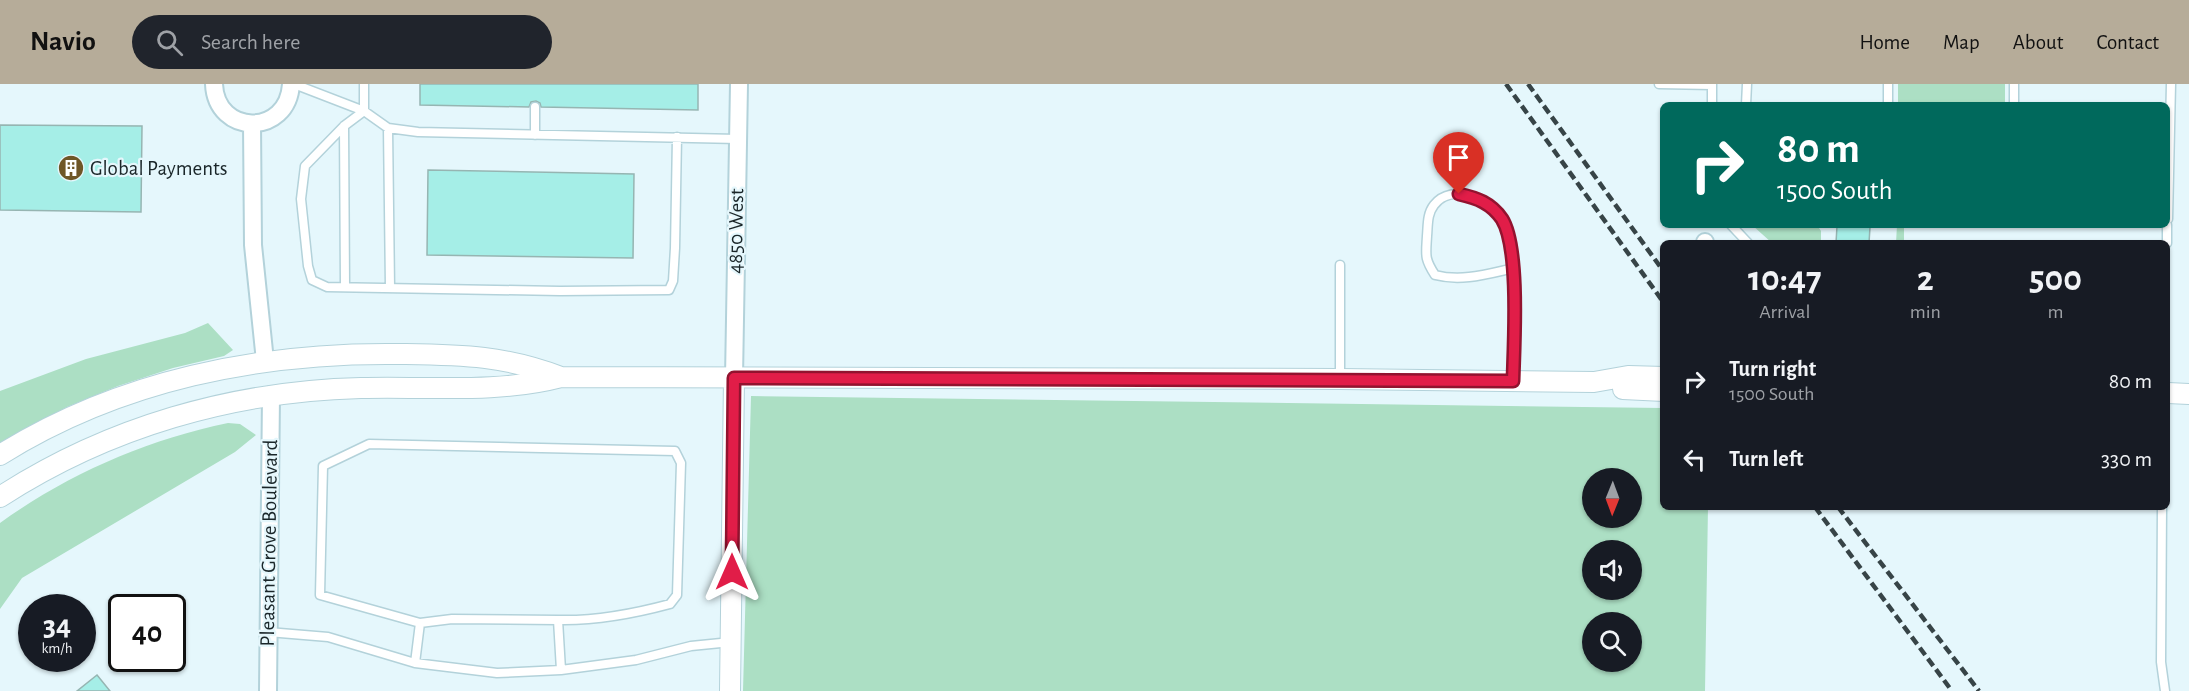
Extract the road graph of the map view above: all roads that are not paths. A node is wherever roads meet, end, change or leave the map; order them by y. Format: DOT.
graph roads {
  1 [pos="214,84"];
  2 [pos="293,84"];
  3 [pos="364,84"];
  4 [pos="739,84"];
  5 [pos="1659,84"];
  6 [pos="1747,84"];
  7 [pos="1888,84"];
  8 [pos="2014,84"];
  9 [pos="2170,84"];
  10 [pos="1712,85"];
  11 [pos="1712,102"];
  12 [pos="1746,102"];
  13 [pos="1888,102"];
  14 [pos="2014,102"];
  15 [pos="2170,102"];
  16 [pos="535,107"];
  17 [pos="364,111"];
  18 [pos="252,124"];
  19 [pos="344,126"];
  20 [pos="388,128"];
  21 [pos="535,135"];
  22 [pos="677,137"];
  23 [pos="738,139"];
  24 [pos="1734,228"];
  25 [pos="1745,240"];
  26 [pos="1340,265"];
  27 [pos="1514,268"];
  28 [pos="345,287"];
  29 [pos="390,288"];
  30 [pos="265,362"];
  31 [pos="561,377"];
  32 [pos="1660,377"];
  33 [pos="734,378"];
  34 [pos="1340,380"];
  35 [pos="1513,381"];
  36 [pos="1594,382"];
  37 [pos="1660,391"];
  38 [pos="2170,393"];
  39 [pos="2189,394"];
  40 [pos="271,395"];
  41 [pos="0,455"];
  42 [pos="0,497"];
  43 [pos="2162,510"];
  44 [pos="558,620"];
  45 [pos="420,623"];
  46 [pos="268,632"];
  47 [pos="732,642"];
  48 [pos="416,663"];
  49 [pos="561,669"];
  50 [pos="268,691"];
  51 [pos="730,691"];
  52 [pos="2165,691"];
  1 -- 18 [label="street"];
  2 -- 17 [label="lane"];
  2 -- 18 [label="street"];
  3 -- 17 [label="lane"];
  4 -- 23 [label="street, 4850 West"];
  5 -- 10 [label="lane"];
  6 -- 12 [label="lane"];
  7 -- 13 [label="lane"];
  8 -- 14 [label="lane"];
  9 -- 15 [label="lane"];
  10 -- 11 [label="lane"];
  16 -- 21 [label="lane"];
  17 -- 19 [label="lane"];
  17 -- 20 [label="lane"];
  18 -- 30 [label="street"];
  19 -- 28 [label="lane"];
  19 -- 28 [label="lane"];
  20 -- 21 [label="lane"];
  20 -- 29 [label="lane"];
  21 -- 22 [label="lane"];
  22 -- 23 [label="lane"];
  22 -- 29 [label="lane"];
  23 -- 33 [label="street, 4850 West"];
  24 -- 25 [label="lane"];
  26 -- 34 [label="lane"];
  27 -- 27 [label="lane"];
  27 -- 35 [label="lane"];
  28 -- 29 [label="lane"];
  30 -- 31 [label="street"];
  30 -- 41 [label="street"];
  31 -- 33 [label="street"];
  31 -- 40 [label="street"];
  32 -- 36 [label="street"];
  33 -- 34 [label="street"];
  33 -- 47 [label="street"];
  34 -- 35 [label="street"];
  35 -- 36 [label="street"];
  36 -- 37 [label="street"];
  38 -- 39 [label="street"];
  40 -- 42 [label="street"];
  40 -- 46 [label="street, Pleasant Grove Boulevard"];
  43 -- 52 [label="lane"];
  44 -- 45 [label="lane"];
  44 -- 45 [label="lane"];
  44 -- 49 [label="lane"];
  45 -- 48 [label="lane"];
  46 -- 48 [label="lane"];
  46 -- 50 [label="street, Pleasant Grove Boulevard"];
  47 -- 49 [label="lane"];
  47 -- 51 [label="street"];
  48 -- 49 [label="lane"];
}
